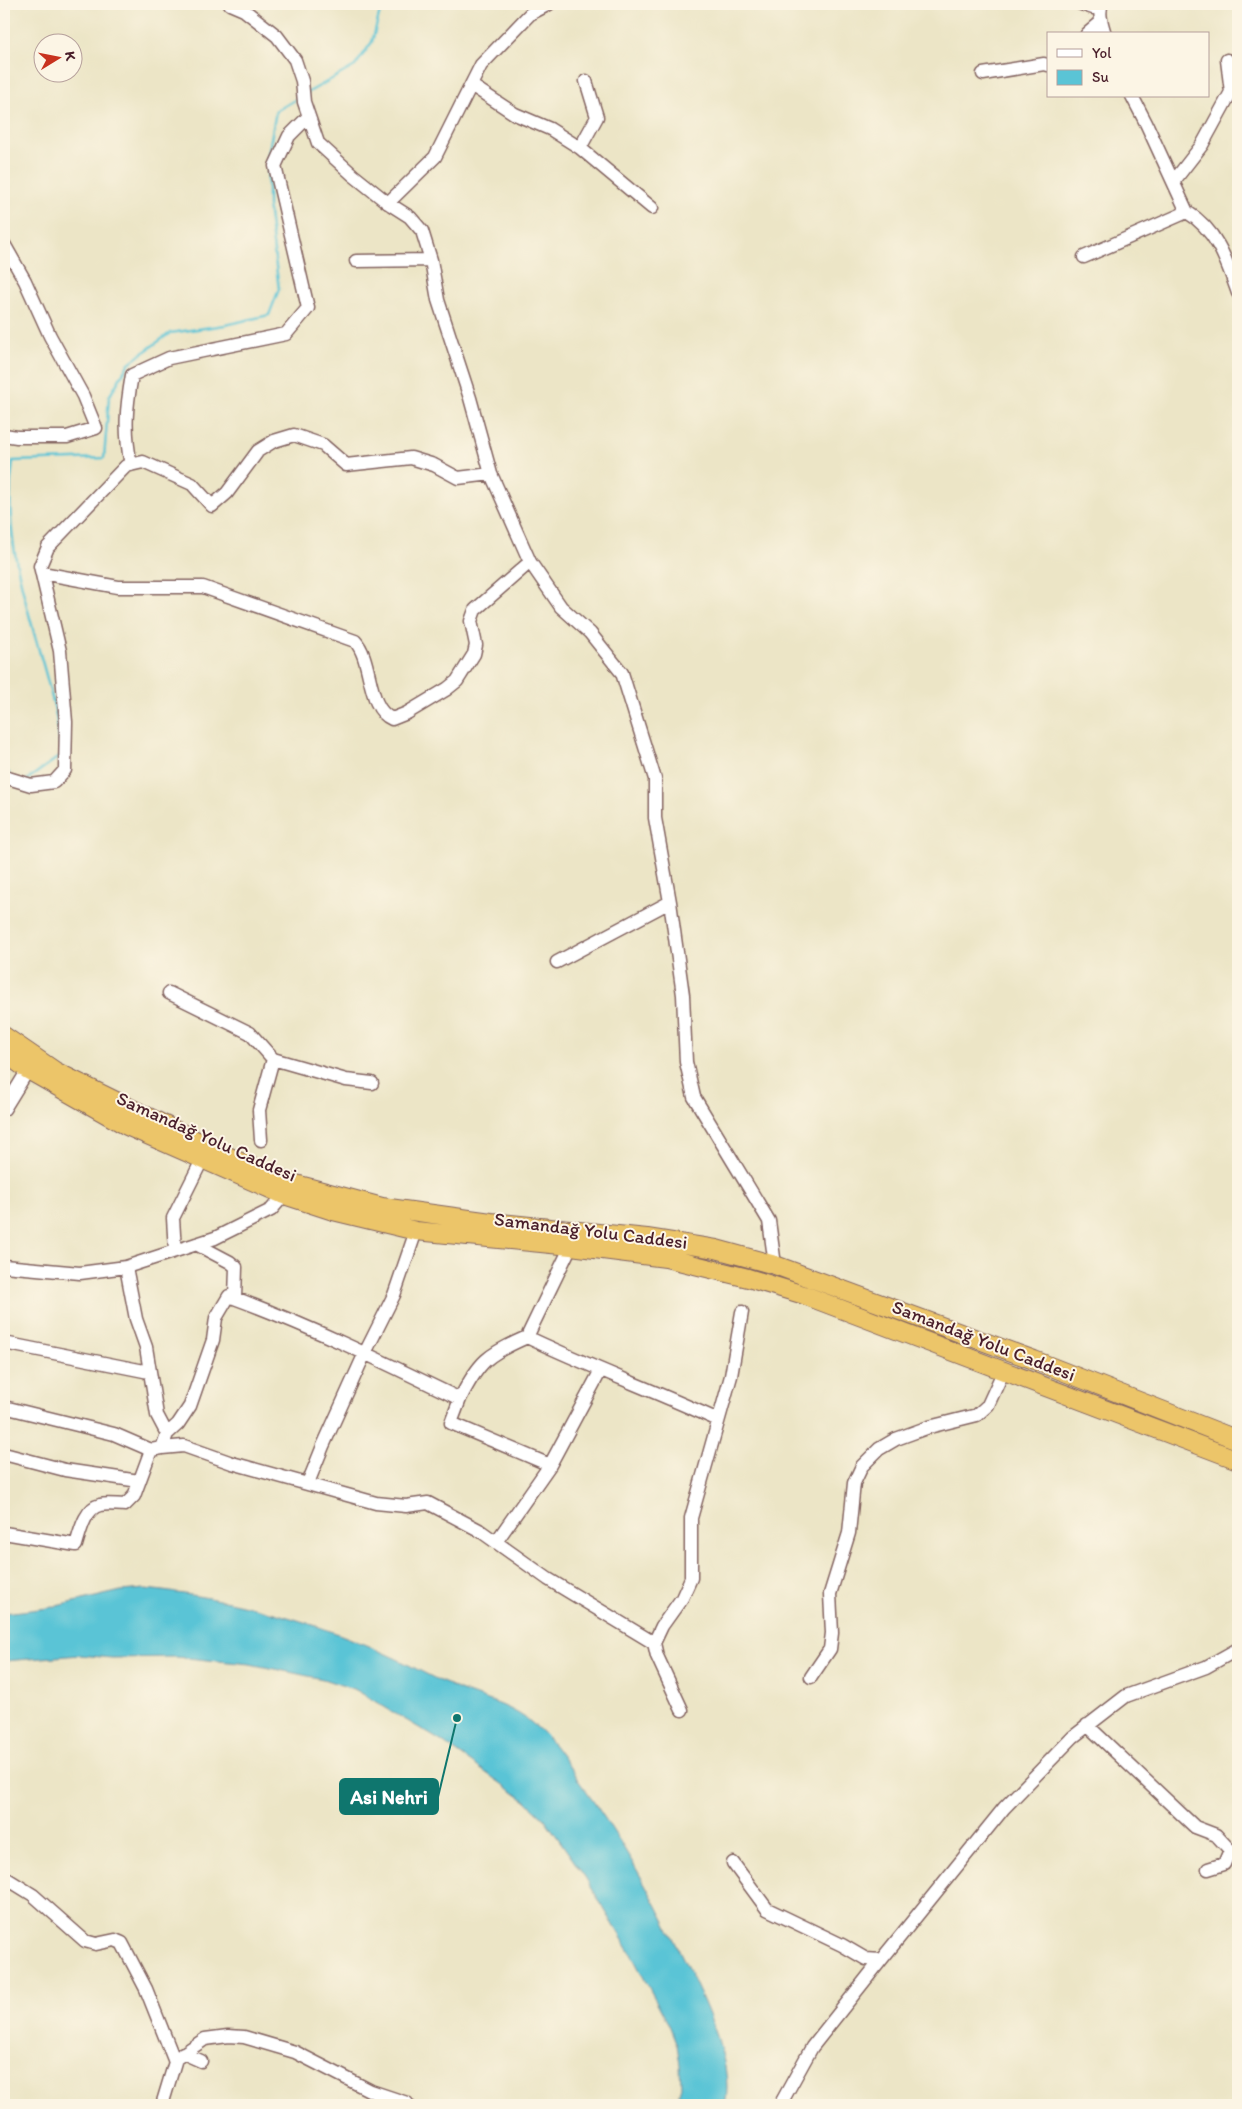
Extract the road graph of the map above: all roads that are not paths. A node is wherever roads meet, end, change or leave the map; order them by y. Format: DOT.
graph roads {
  1 [pos="230,4"];
  2 [pos="549,4"];
  3 [pos="1081,4"];
  4 [pos="1101,5"];
  5 [pos="1103,28"];
  6 [pos="1227,60"];
  7 [pos="1047,65"];
  8 [pos="983,74"];
  9 [pos="586,81"];
  10 [pos="471,84"];
  11 [pos="1133,98"];
  12 [pos="308,117"];
  13 [pos="580,148"];
  14 [pos="1174,181"];
  15 [pos="388,203"];
  16 [pos="652,208"];
  17 [pos="1187,212"];
  18 [pos="4,244"];
  19 [pos="1084,257"];
  20 [pos="431,260"];
  21 [pos="356,261"];
  22 [pos="1238,293"];
  23 [pos="4,435"];
  24 [pos="131,465"];
  25 [pos="492,474"];
  26 [pos="530,562"];
  27 [pos="42,574"];
  28 [pos="4,779"];
  29 [pos="670,902"];
  30 [pos="557,962"];
  31 [pos="169,993"];
  32 [pos="4,1036"];
  33 [pos="4,1052"];
  34 [pos="273,1059"];
  35 [pos="28,1070"];
  36 [pos="372,1083"];
  37 [pos="4,1109"];
  38 [pos="261,1140"];
  39 [pos="202,1158"];
  40 [pos="286,1189"];
  41 [pos="416,1231"];
  42 [pos="196,1244"];
  43 [pos="571,1246"];
  44 [pos="174,1252"];
  45 [pos="774,1265"];
  46 [pos="4,1266"];
  47 [pos="126,1267"];
  48 [pos="234,1298"];
  49 [pos="742,1312"];
  50 [pos="527,1337"];
  51 [pos="4,1343"];
  52 [pos="365,1353"];
  53 [pos="601,1370"];
  54 [pos="1004,1370"];
  55 [pos="149,1372"];
  56 [pos="460,1399"];
  57 [pos="4,1408"];
  58 [pos="718,1420"];
  59 [pos="167,1434"];
  60 [pos="1238,1440"];
  61 [pos="157,1449"];
  62 [pos="4,1454"];
  63 [pos="1238,1460"];
  64 [pos="550,1465"];
  65 [pos="139,1481"];
  66 [pos="308,1483"];
  67 [pos="4,1533"];
  68 [pos="496,1542"];
  69 [pos="654,1643"];
  70 [pos="1238,1649"];
  71 [pos="811,1677"];
  72 [pos="682,1710"];
  73 [pos="1087,1725"];
  74 [pos="733,1863"];
  75 [pos="1208,1869"];
  76 [pos="4,1877"];
  77 [pos="881,1960"];
  78 [pos="179,2056"];
  79 [pos="201,2062"];
  80 [pos="162,2105"];
  81 [pos="408,2105"];
  82 [pos="780,2105"];
  1 -- 12 [label="street"];
  2 -- 10 [label="street"];
  3 -- 4 [label="street"];
  4 -- 5 [label="street"];
  6 -- 14 [label="street"];
  7 -- 8 [label="street"];
  9 -- 13 [label="street"];
  10 -- 13 [label="street"];
  10 -- 15 [label="street"];
  11 -- 14 [label="street"];
  12 -- 15 [label="street"];
  12 -- 24 [label="street"];
  13 -- 16 [label="street"];
  14 -- 17 [label="street"];
  15 -- 20 [label="street"];
  17 -- 19 [label="street"];
  17 -- 22 [label="street"];
  18 -- 23 [label="street"];
  20 -- 21 [label="street"];
  20 -- 25 [label="street"];
  24 -- 25 [label="street"];
  24 -- 27 [label="street"];
  25 -- 26 [label="street"];
  26 -- 27 [label="street"];
  26 -- 29 [label="street"];
  27 -- 28 [label="street"];
  29 -- 30 [label="street"];
  29 -- 45 [label="street"];
  31 -- 34 [label="street"];
  32 -- 40 [label="highway, Samandağ Yolu Caddesi"];
  33 -- 35 [label="highway, Samandağ Yolu Caddesi"];
  34 -- 36 [label="street"];
  34 -- 38 [label="street"];
  35 -- 37 [label="street"];
  35 -- 39 [label="highway, Samandağ Yolu Caddesi"];
  39 -- 40 [label="highway, Samandağ Yolu Caddesi"];
  39 -- 44 [label="street"];
  40 -- 41 [label="highway, Samandağ Yolu Caddesi"];
  40 -- 42 [label="street"];
  40 -- 45 [label="highway, Samandağ Yolu Caddesi"];
  41 -- 43 [label="highway, Samandağ Yolu Caddesi"];
  41 -- 52 [label="street"];
  42 -- 44 [label="street"];
  42 -- 48 [label="street"];
  43 -- 50 [label="street"];
  43 -- 54 [label="highway, Samandağ Yolu Caddesi"];
  44 -- 47 [label="street"];
  45 -- 60 [label="highway, Samandağ Yolu Caddesi"];
  46 -- 47 [label="street"];
  47 -- 55 [label="street"];
  48 -- 52 [label="street"];
  48 -- 59 [label="street"];
  49 -- 58 [label="street"];
  50 -- 53 [label="street"];
  50 -- 56 [label="street"];
  51 -- 55 [label="street"];
  52 -- 56 [label="street"];
  52 -- 66 [label="street"];
  53 -- 58 [label="street"];
  53 -- 64 [label="street"];
  54 -- 63 [label="highway, Samandağ Yolu Caddesi"];
  54 -- 71 [label="street"];
  55 -- 59 [label="street"];
  56 -- 64 [label="street"];
  57 -- 61 [label="street"];
  58 -- 69 [label="street"];
  59 -- 61 [label="street"];
  61 -- 65 [label="street"];
  61 -- 66 [label="street"];
  62 -- 65 [label="street"];
  64 -- 68 [label="street"];
  65 -- 67 [label="street"];
  66 -- 68 [label="street"];
  68 -- 69 [label="street"];
  69 -- 72 [label="street"];
  70 -- 73 [label="street"];
  73 -- 75 [label="street"];
  73 -- 77 [label="street"];
  74 -- 77 [label="street"];
  76 -- 78 [label="street"];
  77 -- 82 [label="street"];
  78 -- 79 [label="street"];
  78 -- 80 [label="street"];
  78 -- 81 [label="street"];
}
